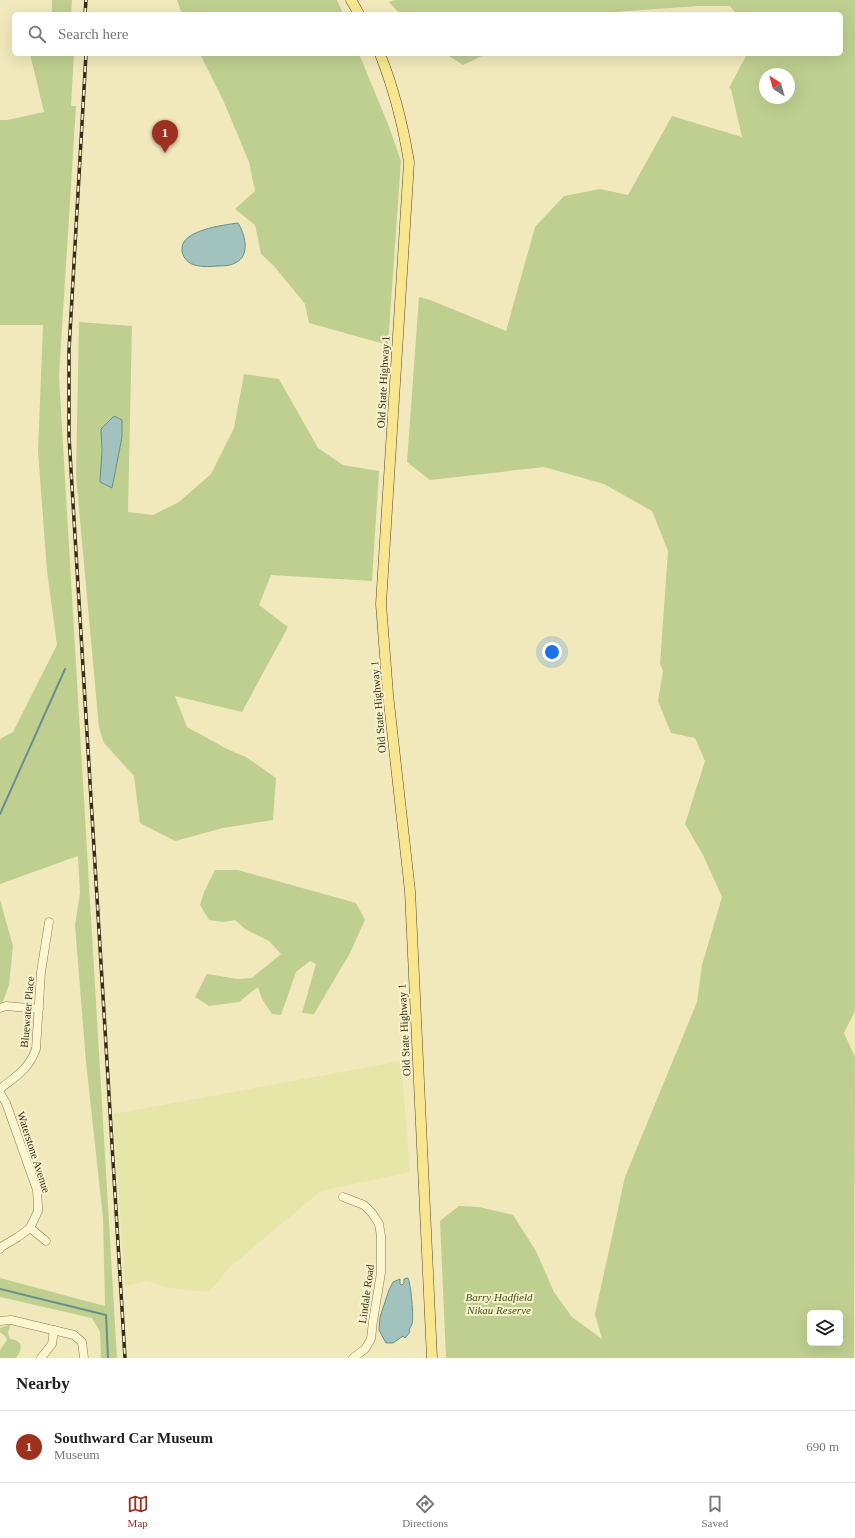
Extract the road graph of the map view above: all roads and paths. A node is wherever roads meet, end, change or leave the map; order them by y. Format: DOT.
graph roads {
  1 [pos="351,0"];
  2 [pos="360,0"];
  3 [pos="358,12"];
  4 [pos="364,12"];
  5 [pos="381,56"];
  6 [pos="49,922"];
  7 [pos="0,1008"];
  8 [pos="39,1009"];
  9 [pos="0,1089"];
  10 [pos="0,1093"];
  11 [pos="343,1197"];
  12 [pos="30,1228"];
  13 [pos="46,1241"];
  14 [pos="0,1247"];
  15 [pos="0,1321"];
  16 [pos="54,1330"];
  17 [pos="41,1358"];
  18 [pos="84,1358"];
  19 [pos="352,1358"];
  20 [pos="432,1358"];
  1 -- 3 [label="main road"];
  2 -- 4 [label="main road"];
  5 -- 20 [label="main road, Old State Highway 1"];
  6 -- 8 [label="street, Bluewater Place"];
  7 -- 8 [label="street"];
  8 -- 9 [label="street, Bluewater Place"];
  10 -- 12 [label="street, Waterstone Avenue"];
  11 -- 19 [label="street, Lindale Road"];
  12 -- 13 [label="street"];
  12 -- 14 [label="street"];
  15 -- 16 [label="street"];
  16 -- 17 [label="street"];
  16 -- 18 [label="street"];
}
